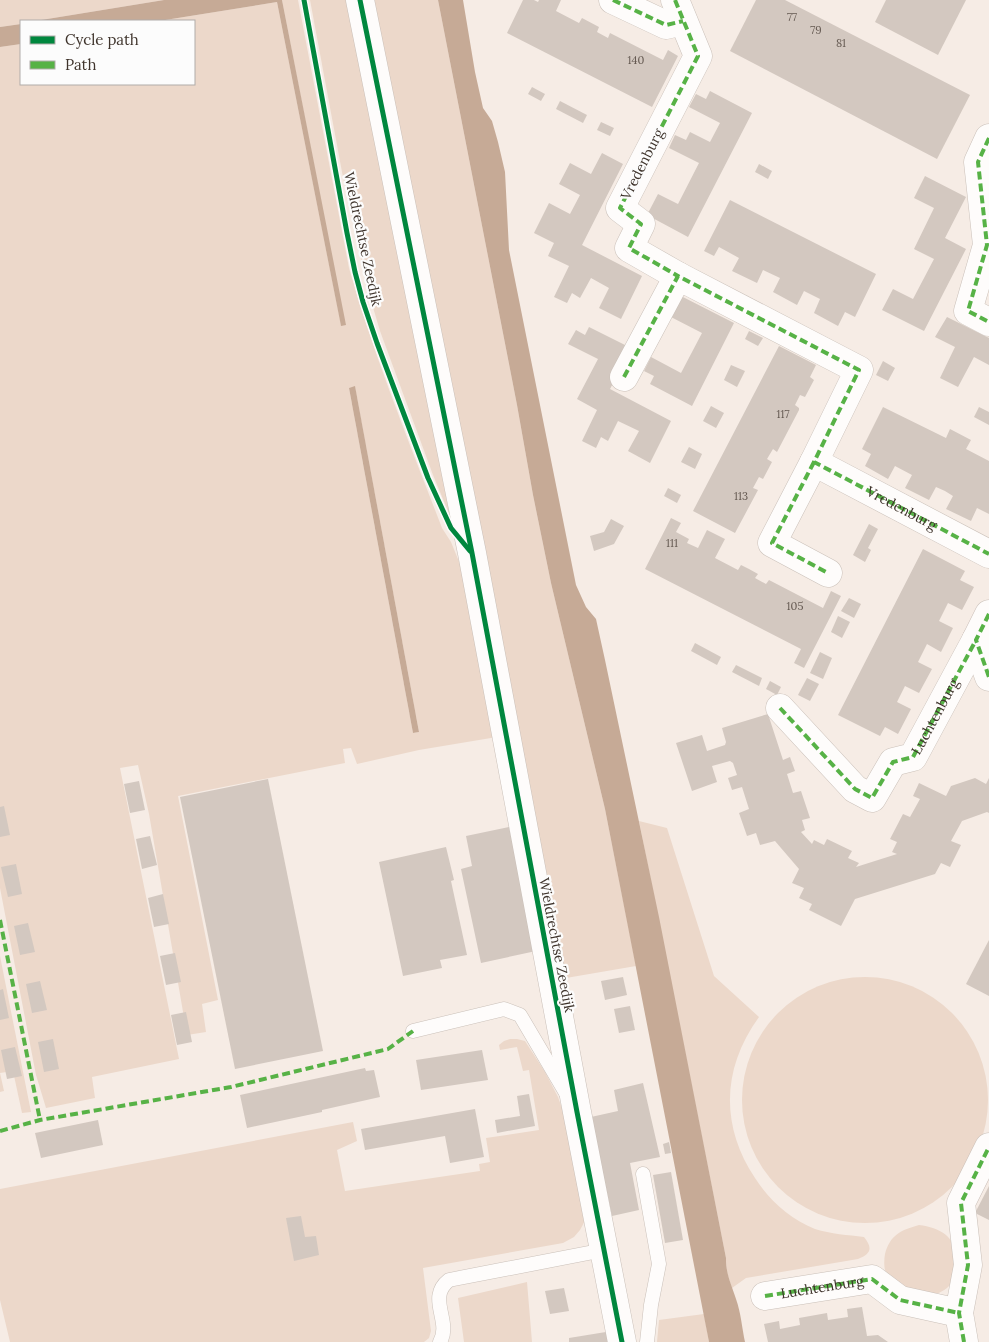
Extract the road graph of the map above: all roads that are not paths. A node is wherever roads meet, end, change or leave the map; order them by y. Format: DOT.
graph roads {
  1 [pos="360,0"];
  2 [pos="613,0"];
  3 [pos="679,11"];
  4 [pos="989,138"];
  5 [pos="678,276"];
  6 [pos="989,322"];
  7 [pos="624,377"];
  8 [pos="814,462"];
  9 [pos="989,554"];
  10 [pos="828,573"];
  11 [pos="989,614"];
  12 [pos="976,640"];
  13 [pos="989,677"];
  14 [pos="780,708"];
  15 [pos="413,1031"];
  16 [pos="577,1112"];
  17 [pos="989,1147"];
  18 [pos="643,1174"];
  19 [pos="604,1250"];
  20 [pos="765,1296"];
  21 [pos="960,1314"];
  22 [pos="440,1342"];
  23 [pos="622,1342"];
  24 [pos="648,1342"];
  25 [pos="964,1342"];
  1 -- 16 [label="street, Wieldrechtse Zeedijk"];
  2 -- 3 [label="street, Vredenburg"];
  3 -- 5 [label="street, Vredenburg"];
  4 -- 6 [label="street"];
  5 -- 7 [label="street"];
  5 -- 8 [label="street, Vredenburg"];
  8 -- 9 [label="street, Vredenburg"];
  8 -- 10 [label="street, Vredenburg"];
  11 -- 12 [label="street, Luchtenburg"];
  12 -- 13 [label="street"];
  12 -- 14 [label="street, Luchtenburg"];
  15 -- 16 [label="lane"];
  16 -- 19 [label="street, Wieldrechtse Zeedijk"];
  17 -- 21 [label="street"];
  18 -- 24 [label="lane"];
  19 -- 22 [label="lane"];
  19 -- 23 [label="street, Wieldrechtse Zeedijk"];
  20 -- 21 [label="street, Luchtenburg"];
  21 -- 25 [label="street"];
}
